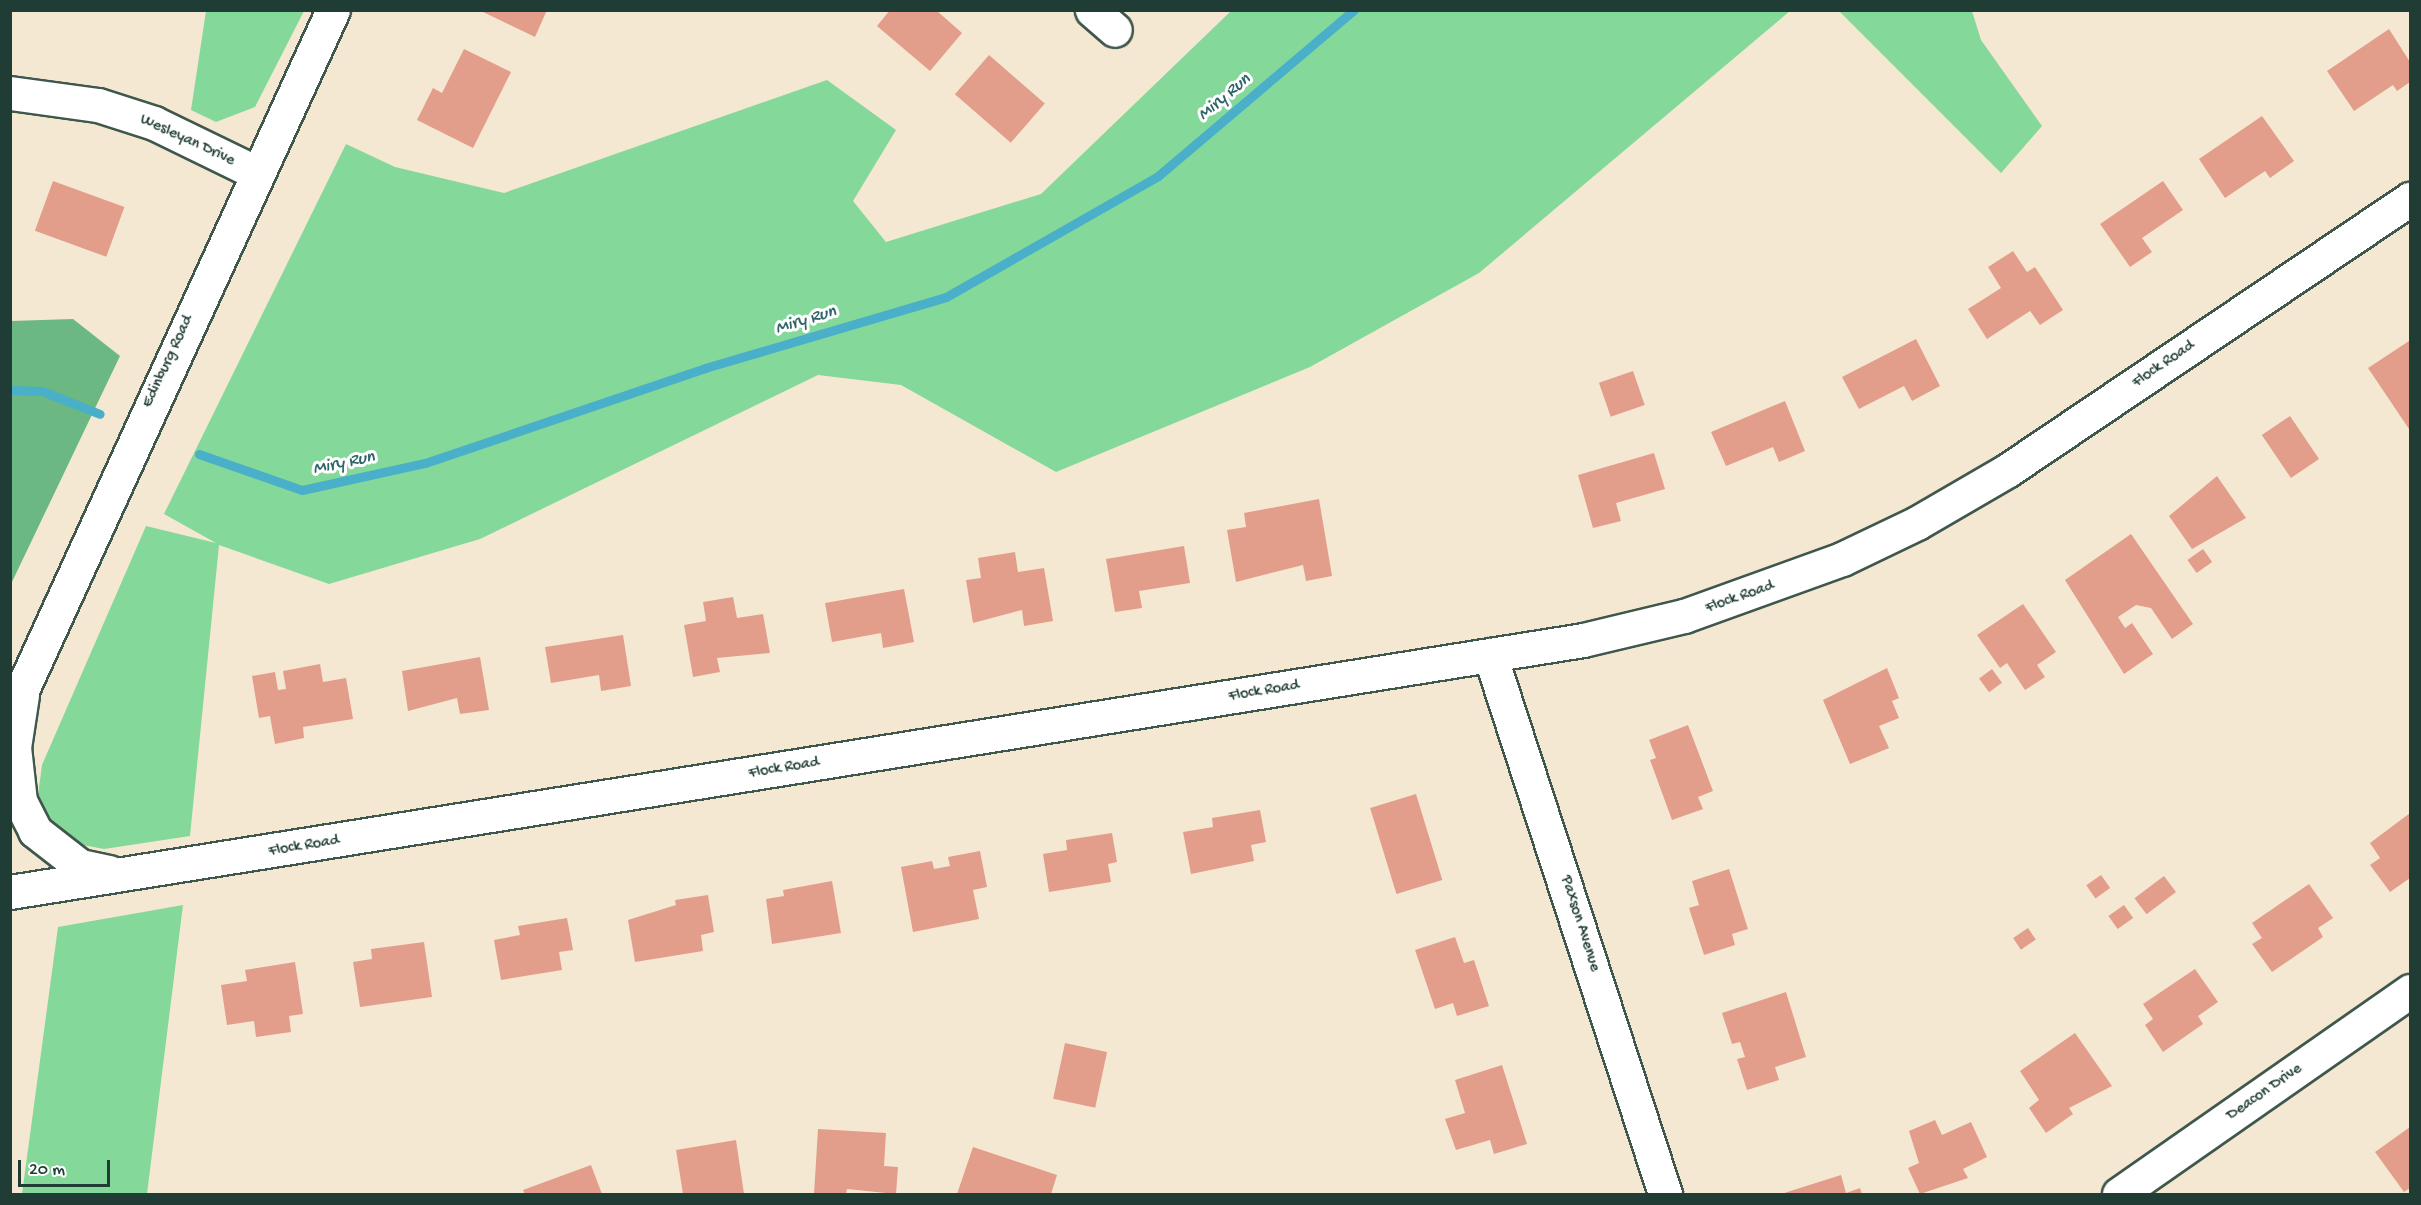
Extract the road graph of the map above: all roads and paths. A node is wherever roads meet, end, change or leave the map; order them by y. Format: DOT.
graph roads {
  1 [pos="333,10"];
  2 [pos="10,93"];
  3 [pos="257,173"];
  4 [pos="2410,200"];
  5 [pos="1490,655"];
  6 [pos="17,702"];
  7 [pos="120,874"];
  8 [pos="10,892"];
  9 [pos="2410,991"];
  10 [pos="1665,1194"];
  11 [pos="2119,1194"];
  1 -- 3 [label="main road, Edinburg Road"];
  2 -- 3 [label="main road, Wesleyan Drive"];
  3 -- 6 [label="main road, Edinburg Road"];
  4 -- 5 [label="main road, Flock Road"];
  5 -- 7 [label="main road, Flock Road"];
  5 -- 10 [label="main road, Paxson Avenue"];
  6 -- 7 [label="main road, Edinburg Road"];
  7 -- 8 [label="main road, Flock Road"];
  9 -- 11 [label="main road, Deacon Drive"];
}
